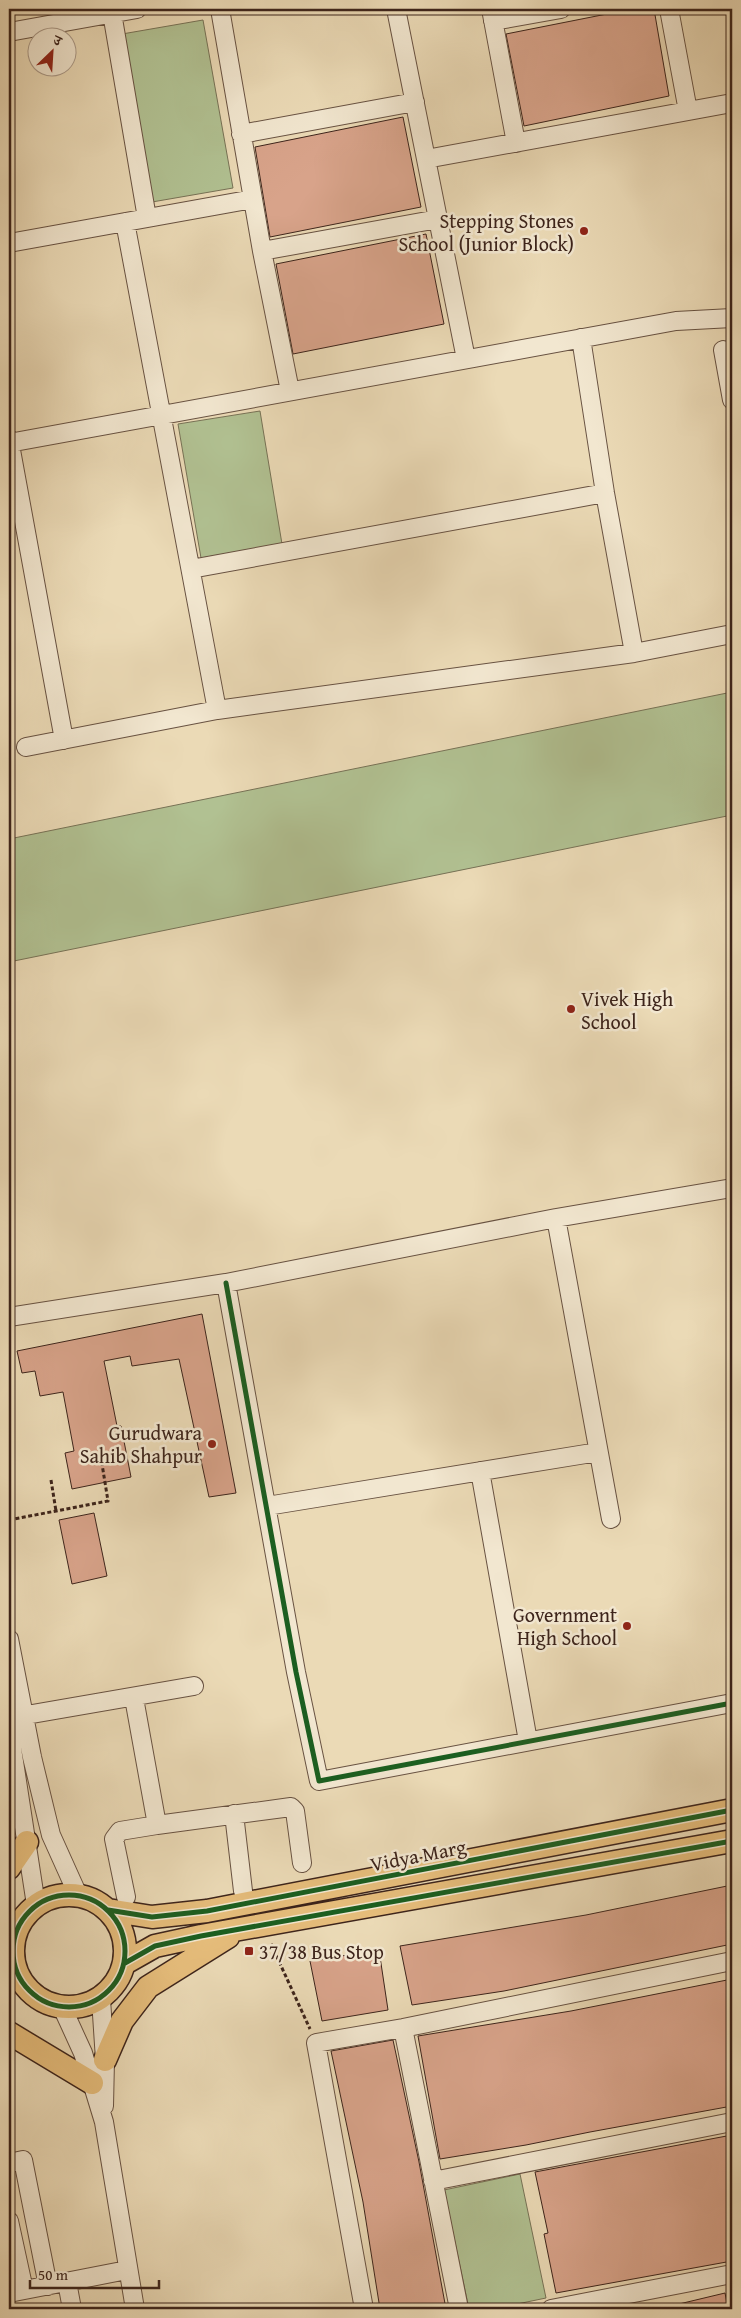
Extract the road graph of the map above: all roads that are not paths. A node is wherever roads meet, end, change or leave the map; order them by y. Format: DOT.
graph roads {
  1 [pos="137,9"];
  2 [pos="220,9"];
  3 [pos="396,9"];
  4 [pos="561,9"];
  5 [pos="669,9"];
  6 [pos="112,13"];
  7 [pos="492,15"];
  8 [pos="9,32"];
  9 [pos="415,102"];
  10 [pos="732,103"];
  11 [pos="688,111"];
  12 [pos="241,134"];
  13 [pos="516,143"];
  14 [pos="426,159"];
  15 [pos="253,199"];
  16 [pos="147,218"];
  17 [pos="438,219"];
  18 [pos="125,222"];
  19 [pos="9,244"];
  20 [pos="262,251"];
  21 [pos="732,318"];
  22 [pos="581,338"];
  23 [pos="723,350"];
  24 [pos="466,359"];
  25 [pos="290,391"];
  26 [pos="732,400"];
  27 [pos="162,413"];
  28 [pos="9,442"];
  29 [pos="605,493"];
  30 [pos="190,570"];
  31 [pos="732,634"];
  32 [pos="634,653"];
  33 [pos="217,710"];
  34 [pos="64,740"];
  35 [pos="26,747"];
  36 [pos="732,1188"];
  37 [pos="556,1218"];
  38 [pos="226,1283"];
  39 [pos="9,1317"];
  40 [pos="598,1452"];
  41 [pos="480,1471"];
  42 [pos="267,1506"];
  43 [pos="611,1519"];
  44 [pos="9,1638"];
  45 [pos="194,1686"];
  46 [pos="134,1698"];
  47 [pos="732,1702"];
  48 [pos="16,1716"];
  49 [pos="10,1739"];
  50 [pos="528,1741"];
  51 [pos="13,1778"];
  52 [pos="732,1810"];
  53 [pos="234,1814"];
  54 [pos="157,1824"];
  55 [pos="732,1841"];
  56 [pos="26,1842"];
  57 [pos="302,1863"];
  58 [pos="9,1868"];
  59 [pos="243,1891"];
  60 [pos="78,1895"];
  61 [pos="117,1904"];
  62 [pos="36,1905"];
  63 [pos="245,1928"];
  64 [pos="12,1936"];
  65 [pos="732,1961"];
  66 [pos="125,1963"];
  67 [pos="15,1980"];
  68 [pos="101,1999"];
  69 [pos="62,2008"];
  70 [pos="403,2028"];
  71 [pos="9,2033"];
  72 [pos="105,2060"];
  73 [pos="92,2083"];
  74 [pos="104,2122"];
  75 [pos="732,2122"];
  76 [pos="9,2163"];
  77 [pos="433,2180"];
  78 [pos="9,2221"];
  79 [pos="127,2270"];
  80 [pos="732,2274"];
  81 [pos="67,2282"];
  82 [pos="48,2286"];
  83 [pos="16,2292"];
  84 [pos="72,2309"];
  85 [pos="135,2309"];
  86 [pos="364,2309"];
  87 [pos="459,2309"];
  88 [pos="551,2309"];
  1 -- 6 [label="street"];
  2 -- 12 [label="street"];
  3 -- 9 [label="street"];
  4 -- 7 [label="street"];
  5 -- 11 [label="street"];
  6 -- 8 [label="street"];
  6 -- 16 [label="street"];
  7 -- 13 [label="street"];
  9 -- 12 [label="street"];
  9 -- 14 [label="street"];
  10 -- 11 [label="street"];
  11 -- 13 [label="street"];
  12 -- 15 [label="street"];
  13 -- 14 [label="street"];
  14 -- 17 [label="street"];
  15 -- 16 [label="street"];
  15 -- 20 [label="street"];
  16 -- 18 [label="street"];
  17 -- 20 [label="street"];
  17 -- 24 [label="street"];
  18 -- 19 [label="street"];
  18 -- 27 [label="street"];
  20 -- 25 [label="street"];
  21 -- 22 [label="street"];
  22 -- 24 [label="street"];
  22 -- 29 [label="street"];
  23 -- 26 [label="street"];
  24 -- 25 [label="street"];
  25 -- 27 [label="street"];
  27 -- 28 [label="street"];
  27 -- 30 [label="street"];
  28 -- 34 [label="street"];
  29 -- 30 [label="street"];
  29 -- 32 [label="street"];
  30 -- 33 [label="street"];
  31 -- 32 [label="street"];
  32 -- 33 [label="street"];
  33 -- 34 [label="street"];
  34 -- 35 [label="street"];
  36 -- 37 [label="street"];
  37 -- 38 [label="street"];
  37 -- 40 [label="street"];
  38 -- 39 [label="street"];
  38 -- 42 [label="street"];
  40 -- 41 [label="street"];
  40 -- 43 [label="street"];
  41 -- 42 [label="street"];
  41 -- 50 [label="street"];
  42 -- 50 [label="street"];
  44 -- 48 [label="street"];
  45 -- 46 [label="street"];
  46 -- 48 [label="street"];
  46 -- 54 [label="street"];
  47 -- 50 [label="street"];
  48 -- 60 [label="street"];
  49 -- 51 [label="street"];
  51 -- 56 [label="street"];
  52 -- 61 [label="main road, Vidya Marg"];
  53 -- 54 [label="street"];
  53 -- 57 [label="street"];
  53 -- 59 [label="street"];
  54 -- 61 [label="street"];
  55 -- 63 [label="main road, Vidya Marg"];
  56 -- 58 [label="main road"];
  56 -- 62 [label="street"];
  60 -- 61 [label="main road, Vidya Marg"];
  60 -- 62 [label="main road, Vidya Marg"];
  61 -- 66 [label="main road, Vidya Marg"];
  62 -- 64 [label="main road, Vidya Marg"];
  63 -- 66 [label="main road, Vidya Marg"];
  63 -- 72 [label="main road"];
  64 -- 67 [label="main road, Vidya Marg"];
  65 -- 70 [label="street"];
  66 -- 68 [label="main road, Vidya Marg"];
  67 -- 69 [label="main road, Vidya Marg"];
  68 -- 69 [label="main road"];
  68 -- 72 [label="street"];
  69 -- 73 [label="street"];
  70 -- 77 [label="street"];
  70 -- 86 [label="street"];
  71 -- 73 [label="main road"];
  72 -- 74 [label="street"];
  73 -- 74 [label="street"];
  74 -- 79 [label="street"];
  75 -- 77 [label="street"];
  76 -- 82 [label="street"];
  77 -- 87 [label="street"];
  78 -- 83 [label="street"];
  79 -- 81 [label="street"];
  79 -- 85 [label="street"];
  80 -- 88 [label="street"];
  81 -- 82 [label="street"];
  81 -- 84 [label="street"];
  82 -- 83 [label="street"];
}
